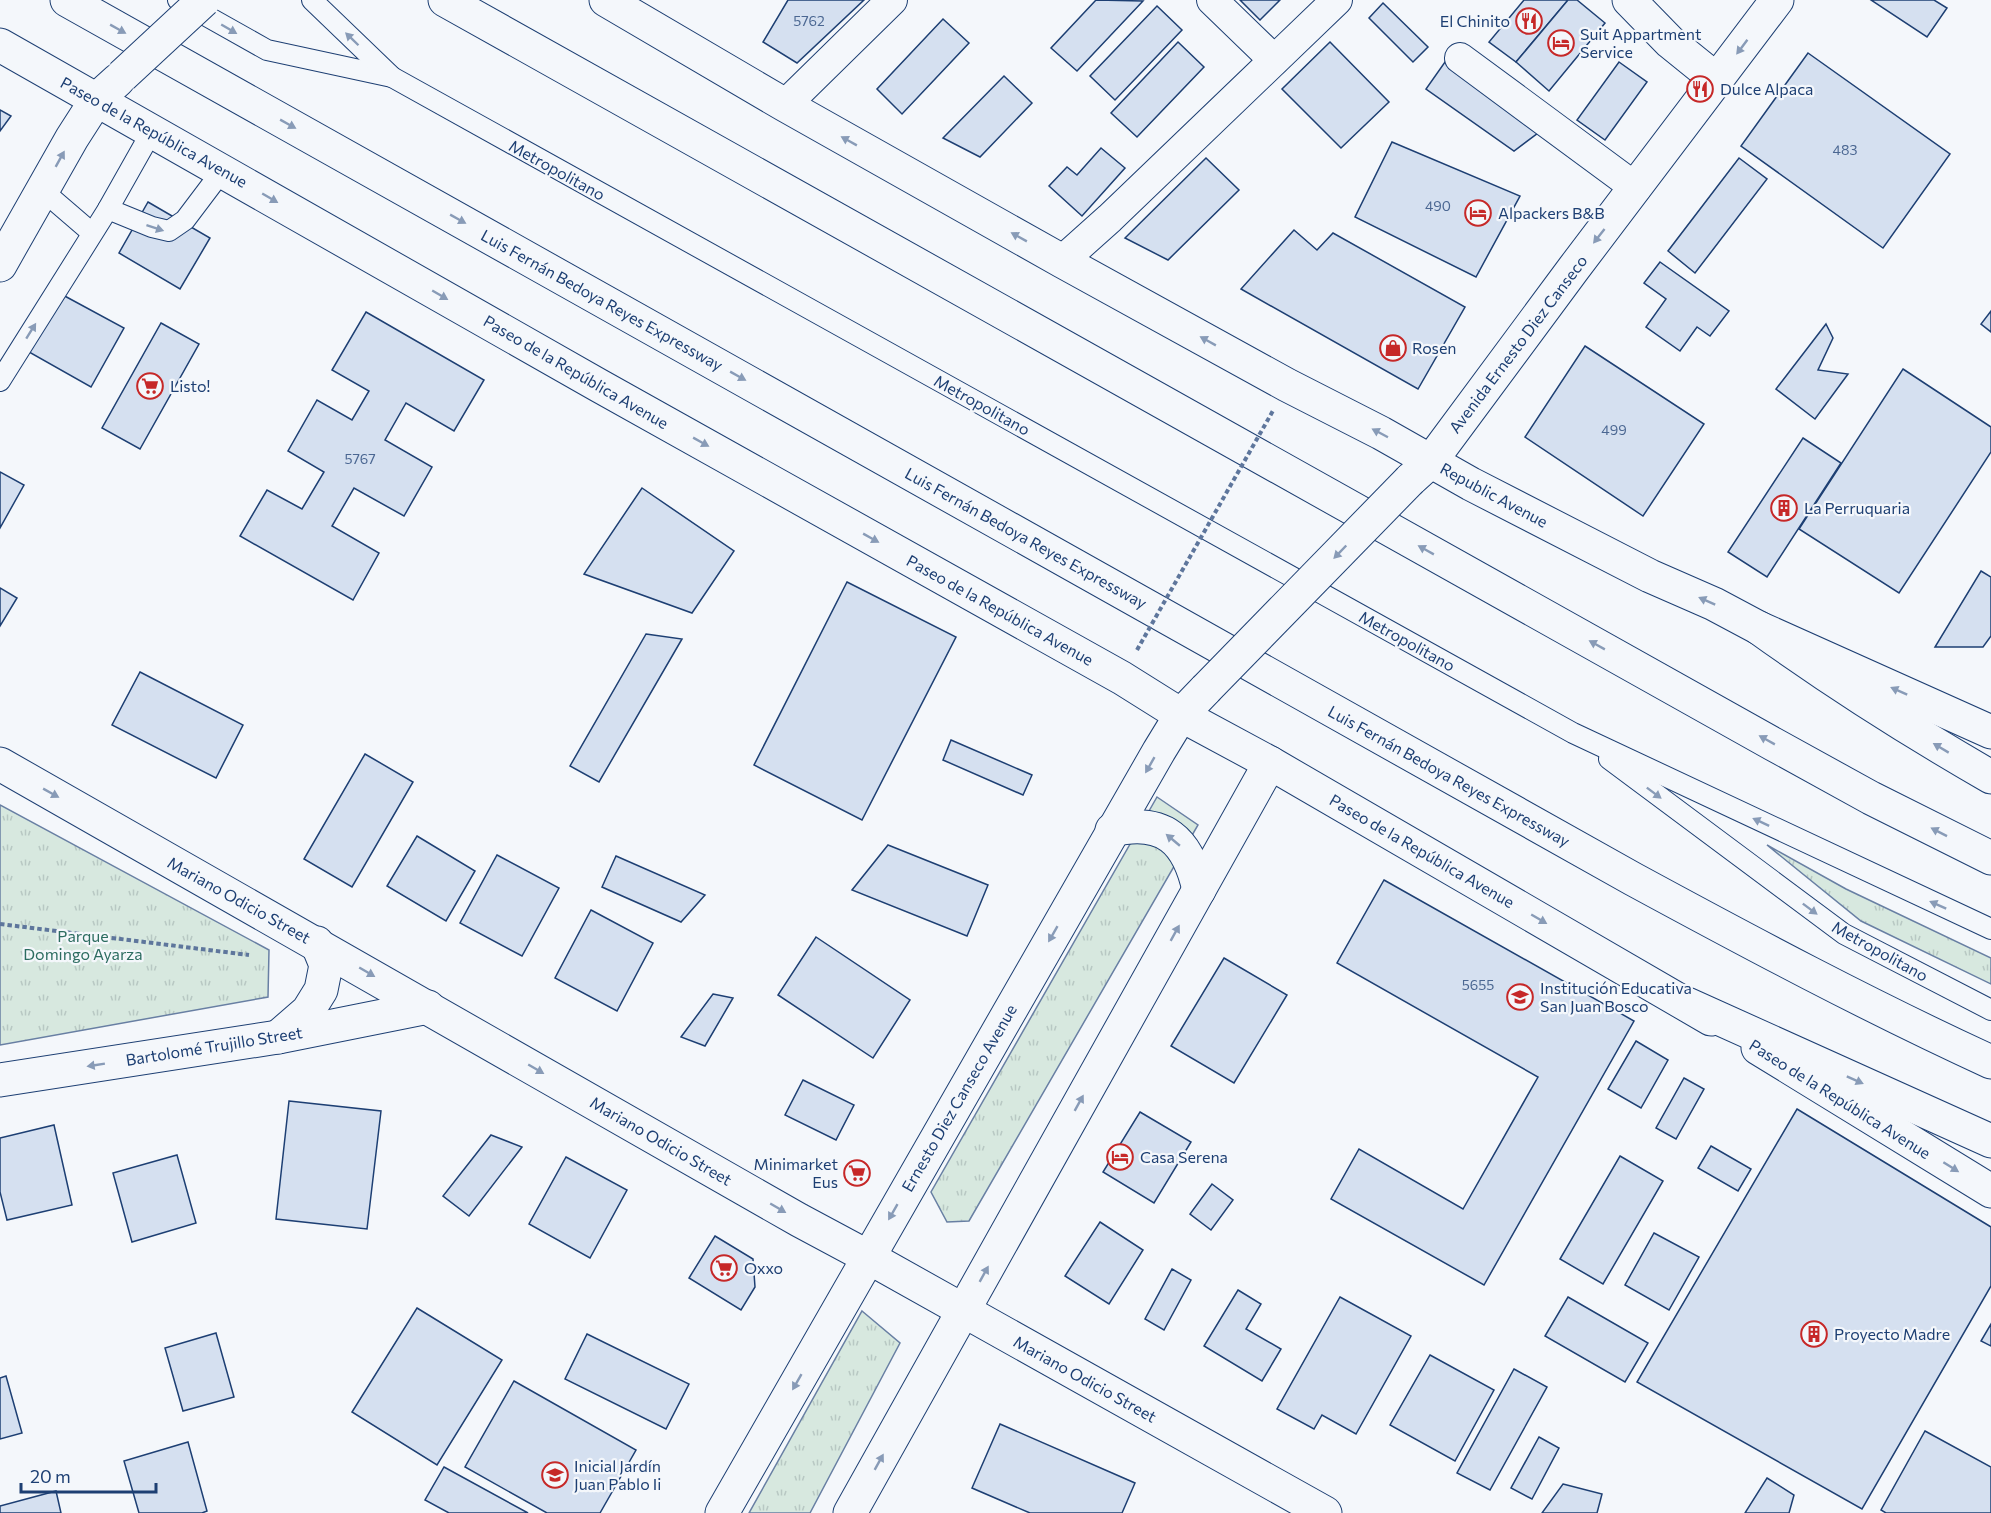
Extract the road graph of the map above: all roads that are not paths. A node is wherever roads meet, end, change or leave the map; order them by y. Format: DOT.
graph roads {
  1 [pos="67,0"];
  2 [pos="178,0"];
  3 [pos="204,0"];
  4 [pos="312,0"];
  5 [pos="445,0"];
  6 [pos="606,0"];
  7 [pos="892,0"];
  8 [pos="1212,0"];
  9 [pos="1337,0"];
  10 [pos="1629,0"];
  11 [pos="1777,0"];
  12 [pos="0,45"];
  13 [pos="1460,58"];
  14 [pos="1274,60"];
  15 [pos="392,77"];
  16 [pos="1717,80"];
  17 [pos="97,99"];
  18 [pos="785,105"];
  19 [pos="152,131"];
  20 [pos="222,171"];
  21 [pos="1636,188"];
  22 [pos="42,190"];
  23 [pos="108,209"];
  24 [pos="92,233"];
  25 [pos="1062,261"];
  26 [pos="0,265"];
  27 [pos="0,381"];
  28 [pos="1420,471"];
  29 [pos="1759,627"];
  30 [pos="1206,689"];
  31 [pos="1181,715"];
  32 [pos="1989,729"];
  33 [pos="1573,733"];
  34 [pos="1270,763"];
  35 [pos="0,764"];
  36 [pos="1991,777"];
  37 [pos="1112,830"];
  38 [pos="1991,858"];
  39 [pos="1199,890"];
  40 [pos="1991,929"];
  41 [pos="316,944"];
  42 [pos="1687,1004"];
  43 [pos="428,1007"];
  44 [pos="1991,1010"];
  45 [pos="278,1037"];
  46 [pos="1991,1062"];
  47 [pos="0,1080"];
  48 [pos="1991,1141"];
  49 [pos="1991,1191"];
  50 [pos="868,1257"];
  51 [pos="963,1310"];
  52 [pos="722,1513"];
  53 [pos="850,1513"];
  54 [pos="1325,1513"];
  1 -- 46 [label="main road, Luis Fernán Bedoya Reyes Expressway, one-way"];
  2 -- 15 [label="lane, Metropolitano, one-way"];
  3 -- 17 [label="main road, bridge"];
  15 -- 4 [label="lane, Metropolitano, one-way"];
  38 -- 5 [label="main road, one-way"];
  6 -- 18 [label="main road"];
  7 -- 18 [label="street"];
  8 -- 14 [label="street"];
  9 -- 14 [label="street"];
  10 -- 16 [label="main road"];
  11 -- 16 [label="main road, Avenida Ernesto Diez Canseco, one-way"];
  12 -- 17 [label="main road, Paseo de la República Avenue"];
  13 -- 21 [label="street"];
  14 -- 25 [label="street"];
  15 -- 33 [label="lane, Metropolitano"];
  16 -- 21 [label="main road, Avenida Ernesto Diez Canseco"];
  17 -- 19 [label="main road, Paseo de la República Avenue"];
  22 -- 17 [label="main road, one-way"];
  25 -- 18 [label="main road, one-way"];
  19 -- 20 [label="main road, Paseo de la República Avenue"];
  19 -- 23 [label="lane"];
  23 -- 20 [label="lane, one-way"];
  20 -- 31 [label="main road, Paseo de la República Avenue, one-way"];
  21 -- 28 [label="main road, Avenida Ernesto Diez Canseco, one-way"];
  22 -- 24 [label="lane"];
  22 -- 26 [label="main road"];
  23 -- 24 [label="lane"];
  27 -- 24 [label="lane, one-way"];
  28 -- 25 [label="main road, one-way"];
  29 -- 28 [label="main road, one-way"];
  28 -- 30 [label="main road, Avenida Ernesto Diez Canseco, one-way, bridge"];
  32 -- 29 [label="main road, one-way"];
  36 -- 29 [label="main road, one-way"];
  30 -- 31 [label="main road, Ernesto Diez Canseco Avenue"];
  31 -- 34 [label="main road, Paseo de la República Avenue"];
  31 -- 37 [label="main road, Ernesto Diez Canseco Avenue, one-way"];
  40 -- 33 [label="lane, Metropolitano, one-way"];
  33 -- 44 [label="lane, Metropolitano, one-way"];
  34 -- 39 [label="main road"];
  34 -- 42 [label="main road, Paseo de la República Avenue, one-way"];
  35 -- 41 [label="main road, Mariano Odicio Street, one-way"];
  39 -- 37 [label="main road, one-way"];
  37 -- 50 [label="main road, Ernesto Diez Canseco Avenue, one-way"];
  51 -- 39 [label="main road, one-way"];
  41 -- 43 [label="main road, Mariano Odicio Street, one-way"];
  41 -- 45 [label="main road"];
  42 -- 48 [label="main road, one-way"];
  42 -- 49 [label="main road, Paseo de la República Avenue, one-way"];
  43 -- 45 [label="main road, Bartolomé Trujillo Street"];
  43 -- 50 [label="main road, Mariano Odicio Street, one-way"];
  45 -- 47 [label="main road, Bartolomé Trujillo Street, one-way"];
  50 -- 51 [label="main road, Mariano Odicio Street"];
  50 -- 52 [label="main road, Ernesto Diez Canseco Avenue, one-way"];
  53 -- 51 [label="main road, one-way"];
  51 -- 54 [label="main road, Mariano Odicio Street"];
}
